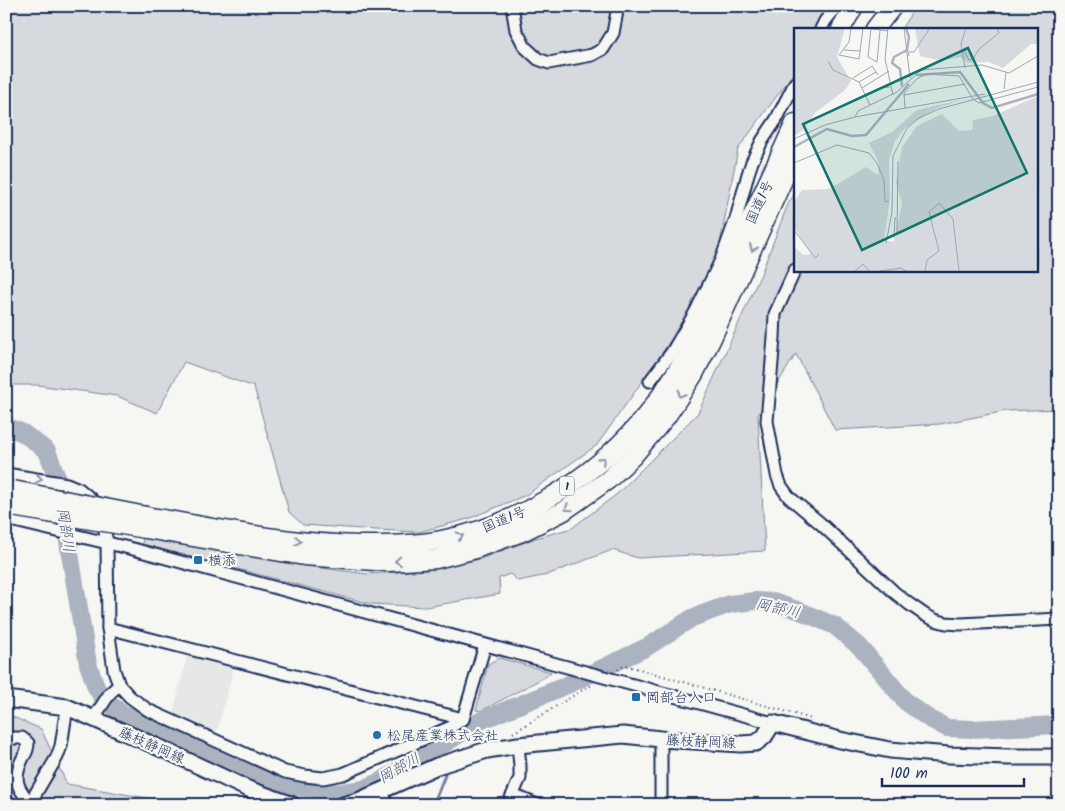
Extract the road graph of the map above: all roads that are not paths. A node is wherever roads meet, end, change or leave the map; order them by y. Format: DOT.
graph roads {
  1 [pos="512,6"];
  2 [pos="618,6"];
  3 [pos="837,6"];
  4 [pos="854,6"];
  5 [pos="893,6"];
  6 [pos="822,28"];
  7 [pos="842,28"];
  8 [pos="876,28"];
  9 [pos="794,85"];
  10 [pos="794,125"];
  11 [pos="794,158"];
  12 [pos="795,271"];
  13 [pos="650,381"];
  14 [pos="9,494"];
  15 [pos="146,522"];
  16 [pos="107,543"];
  17 [pos="1059,619"];
  18 [pos="108,628"];
  19 [pos="485,644"];
  20 [pos="115,689"];
  21 [pos="6,699"];
  22 [pos="67,708"];
  23 [pos="95,715"];
  24 [pos="463,719"];
  25 [pos="773,723"];
  26 [pos="6,738"];
  27 [pos="661,739"];
  28 [pos="518,745"];
  29 [pos="1059,757"];
  30 [pos="384,798"];
  31 [pos="510,800"];
  32 [pos="30,804"];
  33 [pos="294,805"];
  34 [pos="342,805"];
  35 [pos="537,805"];
  36 [pos="661,805"];
  1 -- 2 [label="street"];
  3 -- 6 [label="street"];
  4 -- 7 [label="highway"];
  5 -- 8 [label="highway"];
  9 -- 13 [label="street"];
  15 -- 10 [label="highway, 国道1号 / 1, one-way"];
  11 -- 15 [label="highway, 国道1号 / 1, one-way"];
  12 -- 17 [label="street"];
  14 -- 15 [label="highway, 国道1号 / 1, bridge"];
  14 -- 16 [label="street"];
  14 -- 16 [label="street, one-way"];
  16 -- 18 [label="street"];
  16 -- 19 [label="street"];
  18 -- 20 [label="street"];
  18 -- 24 [label="street"];
  19 -- 24 [label="street"];
  19 -- 25 [label="street"];
  20 -- 23 [label="street"];
  20 -- 24 [label="street"];
  21 -- 22 [label="main road, 藤枝静岡線"];
  22 -- 23 [label="main road, 藤枝静岡線"];
  22 -- 32 [label="street"];
  23 -- 33 [label="main road, 藤枝静岡線"];
  25 -- 27 [label="main road, 藤枝静岡線"];
  25 -- 29 [label="main road"];
  26 -- 32 [label="street"];
  27 -- 28 [label="main road, 藤枝静岡線"];
  27 -- 36 [label="street"];
  28 -- 30 [label="main road, 藤枝静岡線"];
  28 -- 31 [label="street"];
  30 -- 34 [label="main road, 藤枝静岡線"];
  31 -- 35 [label="street"];
}
